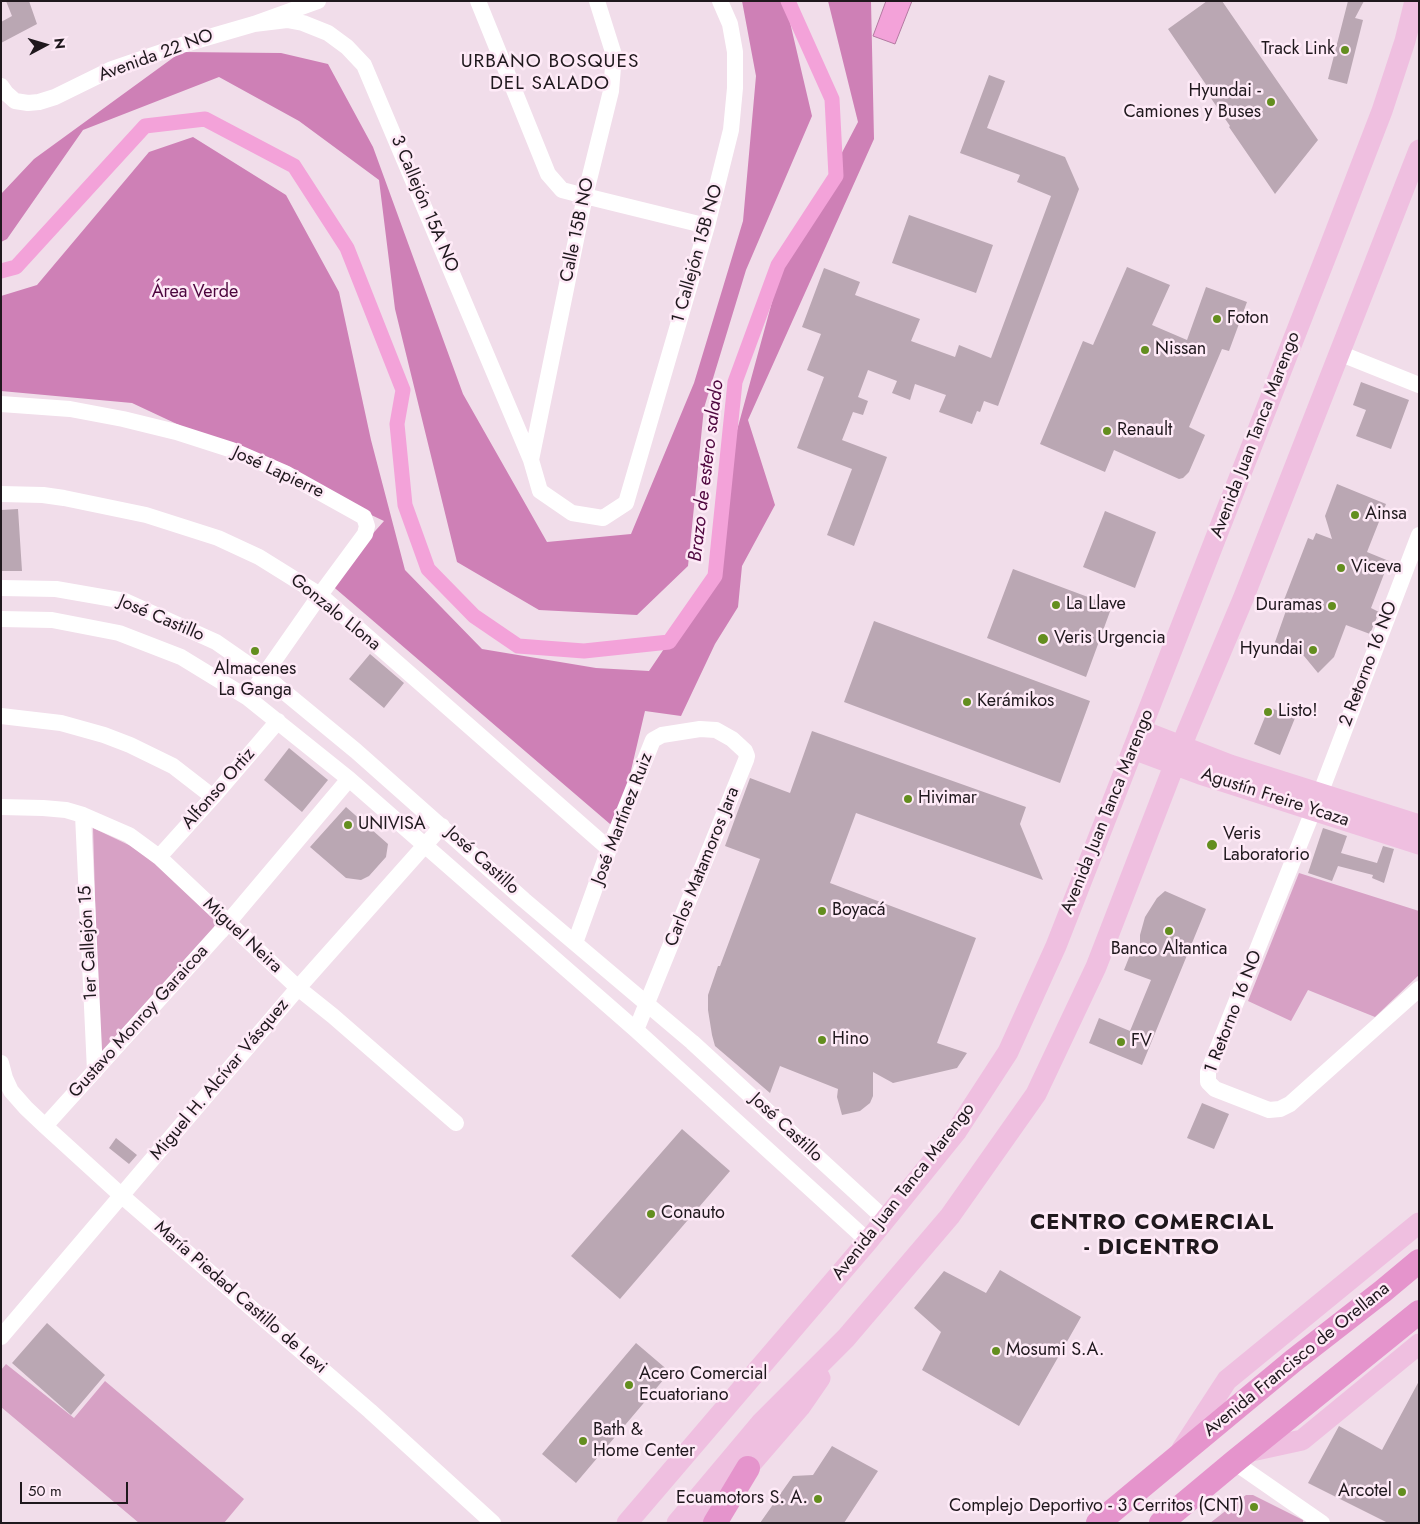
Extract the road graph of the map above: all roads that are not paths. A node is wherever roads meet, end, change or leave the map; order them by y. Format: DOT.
graph roads {
  1 [pos="318,1"];
  2 [pos="478,1"];
  3 [pos="597,1"];
  4 [pos="720,1"];
  5 [pos="1415,1"];
  6 [pos="254,24"];
  7 [pos="1,86"];
  8 [pos="1419,150"];
  9 [pos="585,196"];
  10 [pos="707,226"];
  11 [pos="1339,353"];
  12 [pos="1419,385"];
  13 [pos="1,404"];
  14 [pos="531,460"];
  15 [pos="1,494"];
  16 [pos="626,503"];
  17 [pos="1419,534"];
  18 [pos="1,588"];
  19 [pos="320,595"];
  20 [pos="1,618"];
  21 [pos="265,676"];
  22 [pos="248,698"];
  23 [pos="1,716"];
  24 [pos="278,720"];
  25 [pos="700,729"];
  26 [pos="1140,730"];
  27 [pos="1133,749"];
  28 [pos="1179,755"];
  29 [pos="349,780"];
  30 [pos="213,797"];
  31 [pos="1317,803"];
  32 [pos="1,807"];
  33 [pos="83,814"];
  34 [pos="1419,825"];
  35 [pos="442,826"];
  36 [pos="1419,844"];
  37 [pos="424,845"];
  38 [pos="609,849"];
  39 [pos="160,857"];
  40 [pos="227,922"];
  41 [pos="575,943"];
  42 [pos="298,988"];
  43 [pos="1419,989"];
  44 [pos="648,1003"];
  45 [pos="636,1030"];
  46 [pos="1,1063"];
  47 [pos="95,1071"];
  48 [pos="456,1123"];
  49 [pos="45,1126"];
  50 [pos="122,1196"];
  51 [pos="885,1219"];
  52 [pos="1419,1224"];
  53 [pos="868,1241"];
  54 [pos="1419,1260"];
  55 [pos="1419,1312"];
  56 [pos="1,1337"];
  57 [pos="846,1338"];
  58 [pos="1419,1344"];
  59 [pos="1240,1457"];
  60 [pos="1174,1460"];
  61 [pos="748,1468"];
  62 [pos="493,1523"];
  63 [pos="626,1523"];
  64 [pos="677,1523"];
  65 [pos="700,1523"];
  66 [pos="715,1523"];
  67 [pos="1098,1523"];
  68 [pos="1161,1523"];
  69 [pos="1322,1523"];
  1 -- 6 [label="street, Avenida 22 NO"];
  2 -- 9 [label="street"];
  3 -- 9 [label="street, Calle 15B NO"];
  4 -- 10 [label="street, 1 Callejón 15B NO"];
  5 -- 26 [label="main road, Avenida Juan Tanca Marengo"];
  6 -- 7 [label="street, Avenida 22 NO"];
  6 -- 14 [label="street, 3 Callejón 15A NO"];
  8 -- 11 [label="main road"];
  9 -- 10 [label="street"];
  9 -- 14 [label="street, Calle 15B NO"];
  10 -- 16 [label="street, 1 Callejón 15B NO"];
  11 -- 12 [label="street"];
  11 -- 28 [label="main road"];
  13 -- 19 [label="street, José Lapierre"];
  14 -- 16 [label="street, 3 Callejón 15A NO"];
  15 -- 19 [label="street, Gonzalo Llona"];
  17 -- 31 [label="street, 2 Retorno 16 NO"];
  18 -- 21 [label="street, José Castillo"];
  19 -- 21 [label="street, José Lapierre"];
  19 -- 38 [label="street, Gonzalo Llona"];
  20 -- 22 [label="street, José Castillo"];
  21 -- 22 [label="street, José Lapierre"];
  21 -- 35 [label="street, José Castillo"];
  22 -- 24 [label="street, José Castillo"];
  23 -- 30 [label="street"];
  24 -- 29 [label="street, José Castillo"];
  24 -- 30 [label="street, Alfonso Ortiz"];
  25 -- 38 [label="street, José Martínez Ruiz"];
  25 -- 44 [label="street, Carlos Matamoros Jara"];
  26 -- 27 [label="main road, Avenida Juan Tanca Marengo"];
  26 -- 28 [label="main road, Agustín Freire Ycaza"];
  27 -- 28 [label="main road, Agustín Freire Ycaza"];
  27 -- 51 [label="main road, Avenida Juan Tanca Marengo"];
  28 -- 31 [label="main road, Agustín Freire Ycaza"];
  28 -- 57 [label="main road"];
  29 -- 37 [label="street, José Castillo"];
  29 -- 40 [label="street, Gustavo Monroy Garaicoa"];
  30 -- 39 [label="street, Alfonso Ortiz"];
  31 -- 34 [label="main road, Agustín Freire Ycaza"];
  31 -- 36 [label="main road, Agustín Freire Ycaza"];
  31 -- 43 [label="street, 1 Retorno 16 NO"];
  32 -- 33 [label="street, Miguel Neira"];
  33 -- 39 [label="street, Miguel Neira"];
  33 -- 47 [label="street, 1er Callejón 15"];
  35 -- 37 [label="street, Miguel H. Alcívar Vásquez"];
  35 -- 41 [label="street, José Castillo"];
  37 -- 42 [label="street, Miguel H. Alcívar Vásquez"];
  37 -- 45 [label="street, José Castillo"];
  38 -- 41 [label="street, José Martínez Ruiz"];
  39 -- 40 [label="street, Miguel Neira"];
  40 -- 42 [label="street, Miguel Neira"];
  40 -- 47 [label="street, Gustavo Monroy Garaicoa"];
  41 -- 44 [label="street, José Castillo"];
  42 -- 48 [label="street, Miguel Neira"];
  42 -- 50 [label="street, Miguel H. Alcívar Vásquez"];
  44 -- 45 [label="street, Carlos Matamoros Jara"];
  44 -- 51 [label="street, José Castillo"];
  45 -- 53 [label="street, José Castillo"];
  46 -- 49 [label="street, María Piedad Castillo de Levi"];
  47 -- 49 [label="street, Gustavo Monroy Garaicoa"];
  49 -- 50 [label="street, María Piedad Castillo de Levi"];
  50 -- 56 [label="street, Miguel H. Alcívar Vásquez"];
  50 -- 62 [label="street, María Piedad Castillo de Levi"];
  51 -- 53 [label="main road, Avenida Juan Tanca Marengo"];
  52 -- 60 [label="main road, Avenida Francisco de Orellana"];
  53 -- 63 [label="main road, Avenida Juan Tanca Marengo"];
  54 -- 60 [label="highway, Avenida Francisco de Orellana"];
  55 -- 59 [label="highway"];
  57 -- 61 [label="main road"];
  57 -- 64 [label="main road"];
  58 -- 59 [label="main road"];
  59 -- 68 [label="highway"];
  59 -- 69 [label="street"];
  60 -- 67 [label="highway, Avenida Francisco de Orellana"];
  61 -- 65 [label="main road"];
  61 -- 66 [label="highway"];
}
